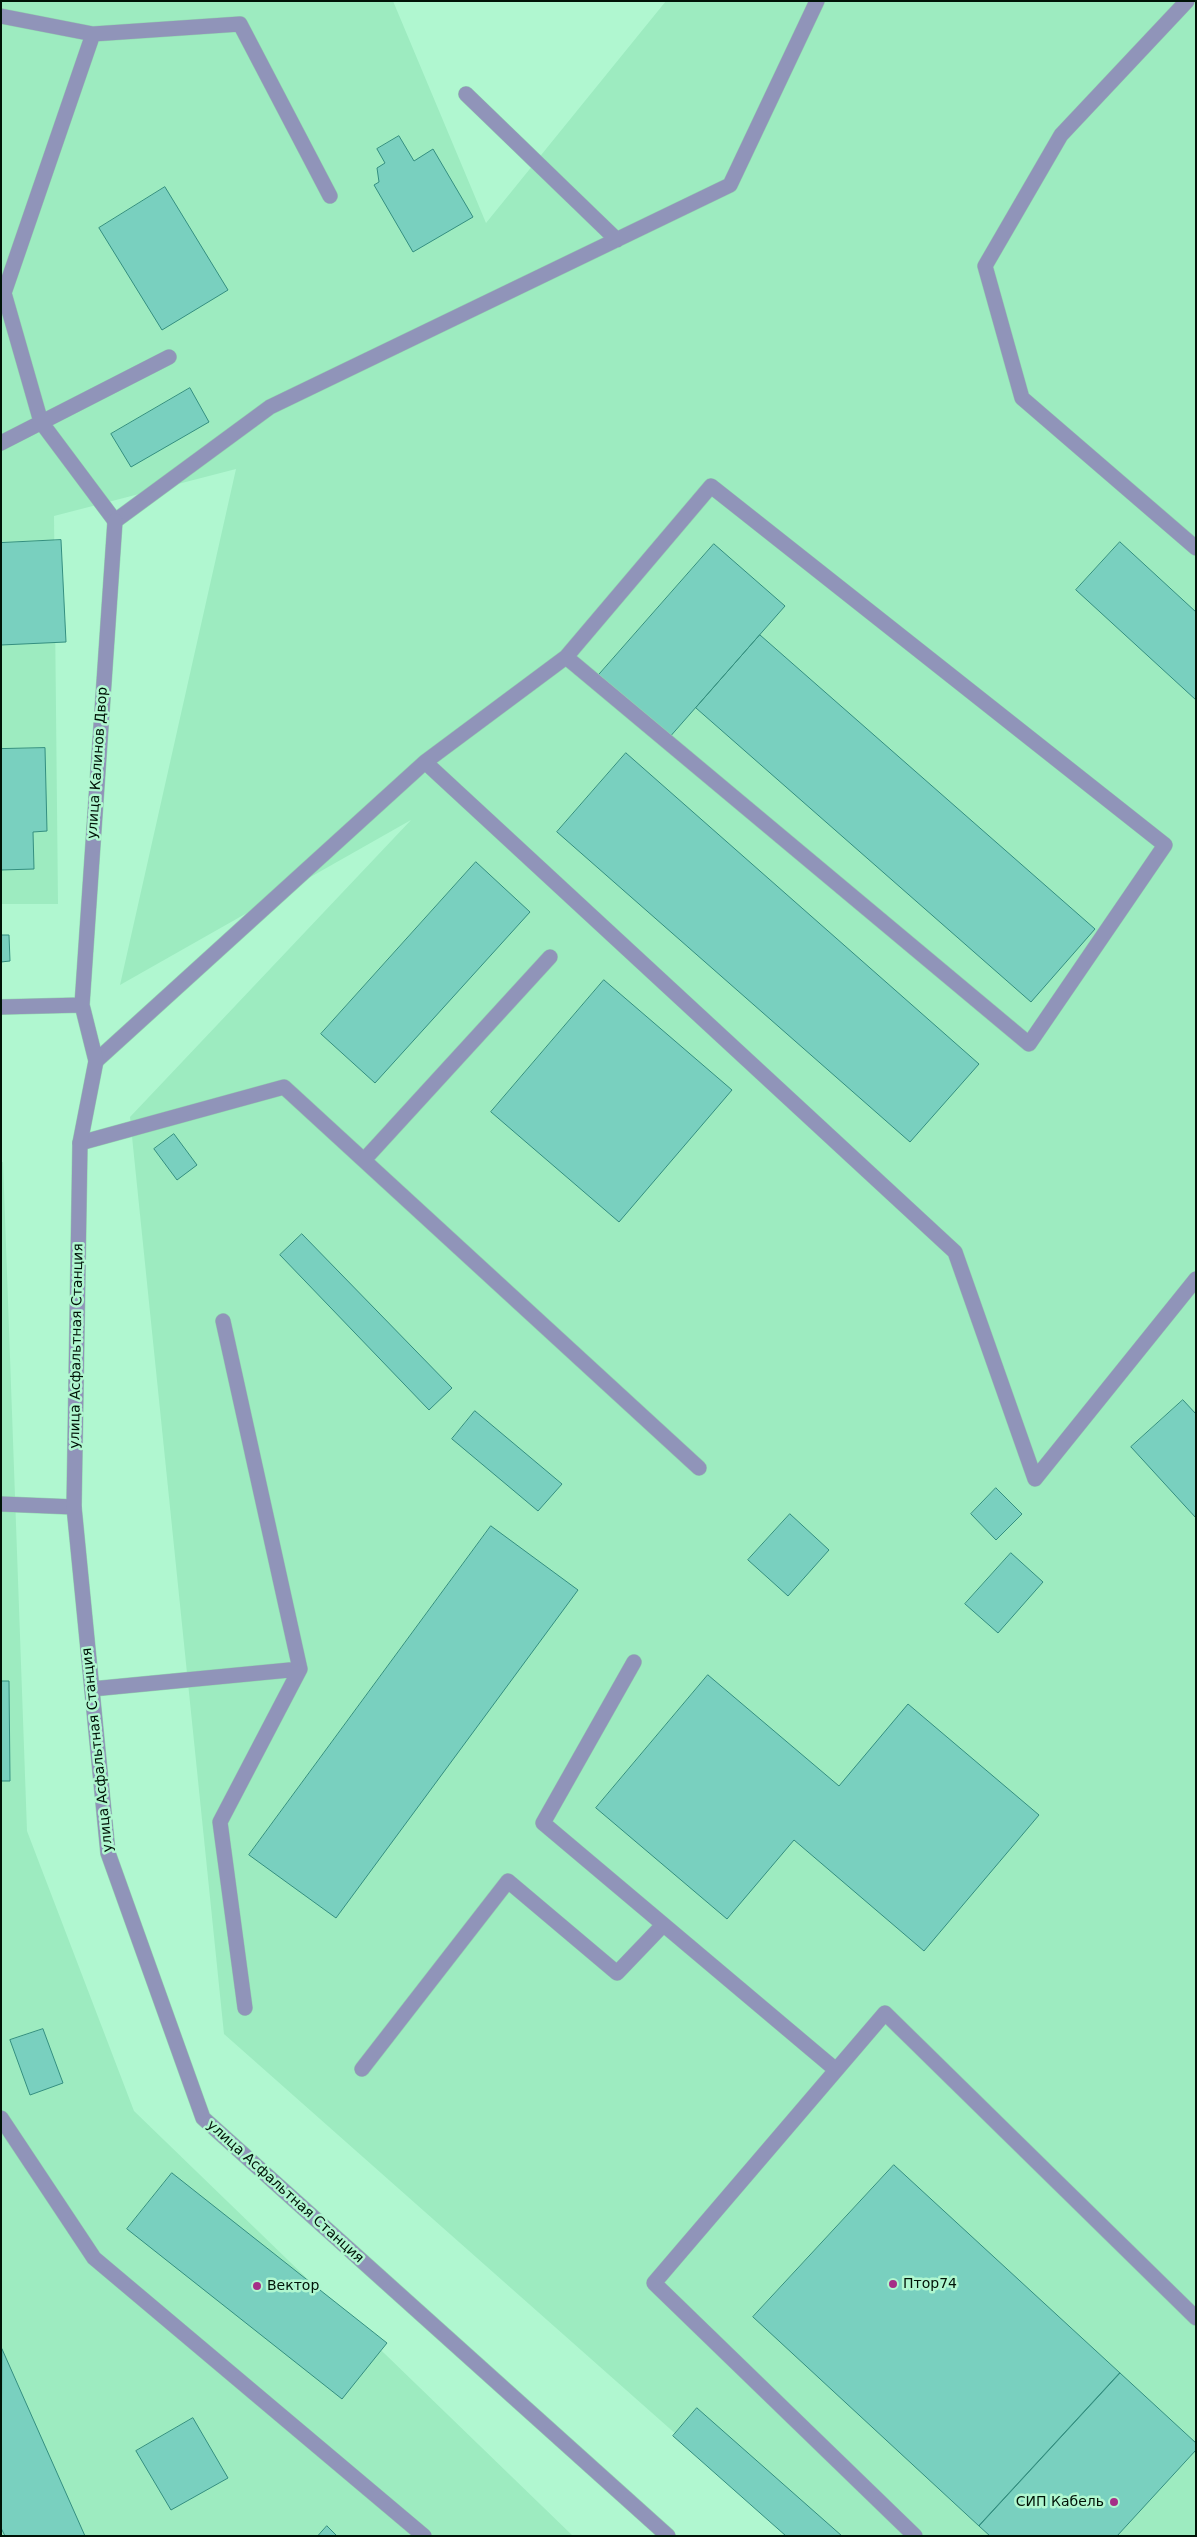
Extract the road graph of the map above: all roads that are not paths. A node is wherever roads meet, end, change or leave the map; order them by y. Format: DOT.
graph roads {
  1 [pos="818,1"];
  2 [pos="1187,1"];
  3 [pos="1,16"];
  4 [pos="93,34"];
  5 [pos="466,94"];
  6 [pos="330,196"];
  7 [pos="617,240"];
  8 [pos="169,357"];
  9 [pos="41,422"];
  10 [pos="1,443"];
  11 [pos="115,521"];
  12 [pos="1196,548"];
  13 [pos="566,657"];
  14 [pos="426,762"];
  15 [pos="550,957"];
  16 [pos="82,1005"];
  17 [pos="1,1007"];
  18 [pos="96,1061"];
  19 [pos="80,1143"];
  20 [pos="364,1160"];
  21 [pos="1196,1278"];
  22 [pos="224,1321"];
  23 [pos="699,1468"];
  24 [pos="1,1504"];
  25 [pos="74,1507"];
  26 [pos="634,1662"];
  27 [pos="300,1669"];
  28 [pos="92,1689"];
  29 [pos="663,1925"];
  30 [pos="245,2008"];
  31 [pos="362,2069"];
  32 [pos="836,2070"];
  33 [pos="1,2118"];
  34 [pos="1196,2318"];
  35 [pos="424,2536"];
  36 [pos="668,2536"];
  37 [pos="915,2536"];
  1 -- 7 [label="street"];
  2 -- 12 [label="street"];
  3 -- 4 [label="street"];
  4 -- 6 [label="street"];
  4 -- 9 [label="street"];
  5 -- 7 [label="street"];
  7 -- 11 [label="street"];
  8 -- 9 [label="street"];
  9 -- 10 [label="street"];
  9 -- 11 [label="street"];
  11 -- 16 [label="street, улица Калинов Двор"];
  13 -- 13 [label="street"];
  13 -- 14 [label="street"];
  14 -- 18 [label="street"];
  14 -- 21 [label="street"];
  15 -- 20 [label="street"];
  16 -- 17 [label="street"];
  16 -- 18 [label="street, улица Асфальтная Станция"];
  18 -- 19 [label="street, улица Асфальтная Станция"];
  19 -- 20 [label="street"];
  19 -- 25 [label="street, улица Асфальтная Станция"];
  20 -- 23 [label="street"];
  22 -- 27 [label="street"];
  24 -- 25 [label="street"];
  25 -- 28 [label="street, улица Асфальтная Станция"];
  26 -- 29 [label="street"];
  27 -- 28 [label="street"];
  27 -- 30 [label="street"];
  28 -- 36 [label="street, улица Асфальтная Станция"];
  29 -- 31 [label="street"];
  29 -- 32 [label="street"];
  32 -- 34 [label="street"];
  32 -- 37 [label="street"];
  33 -- 35 [label="street"];
}
